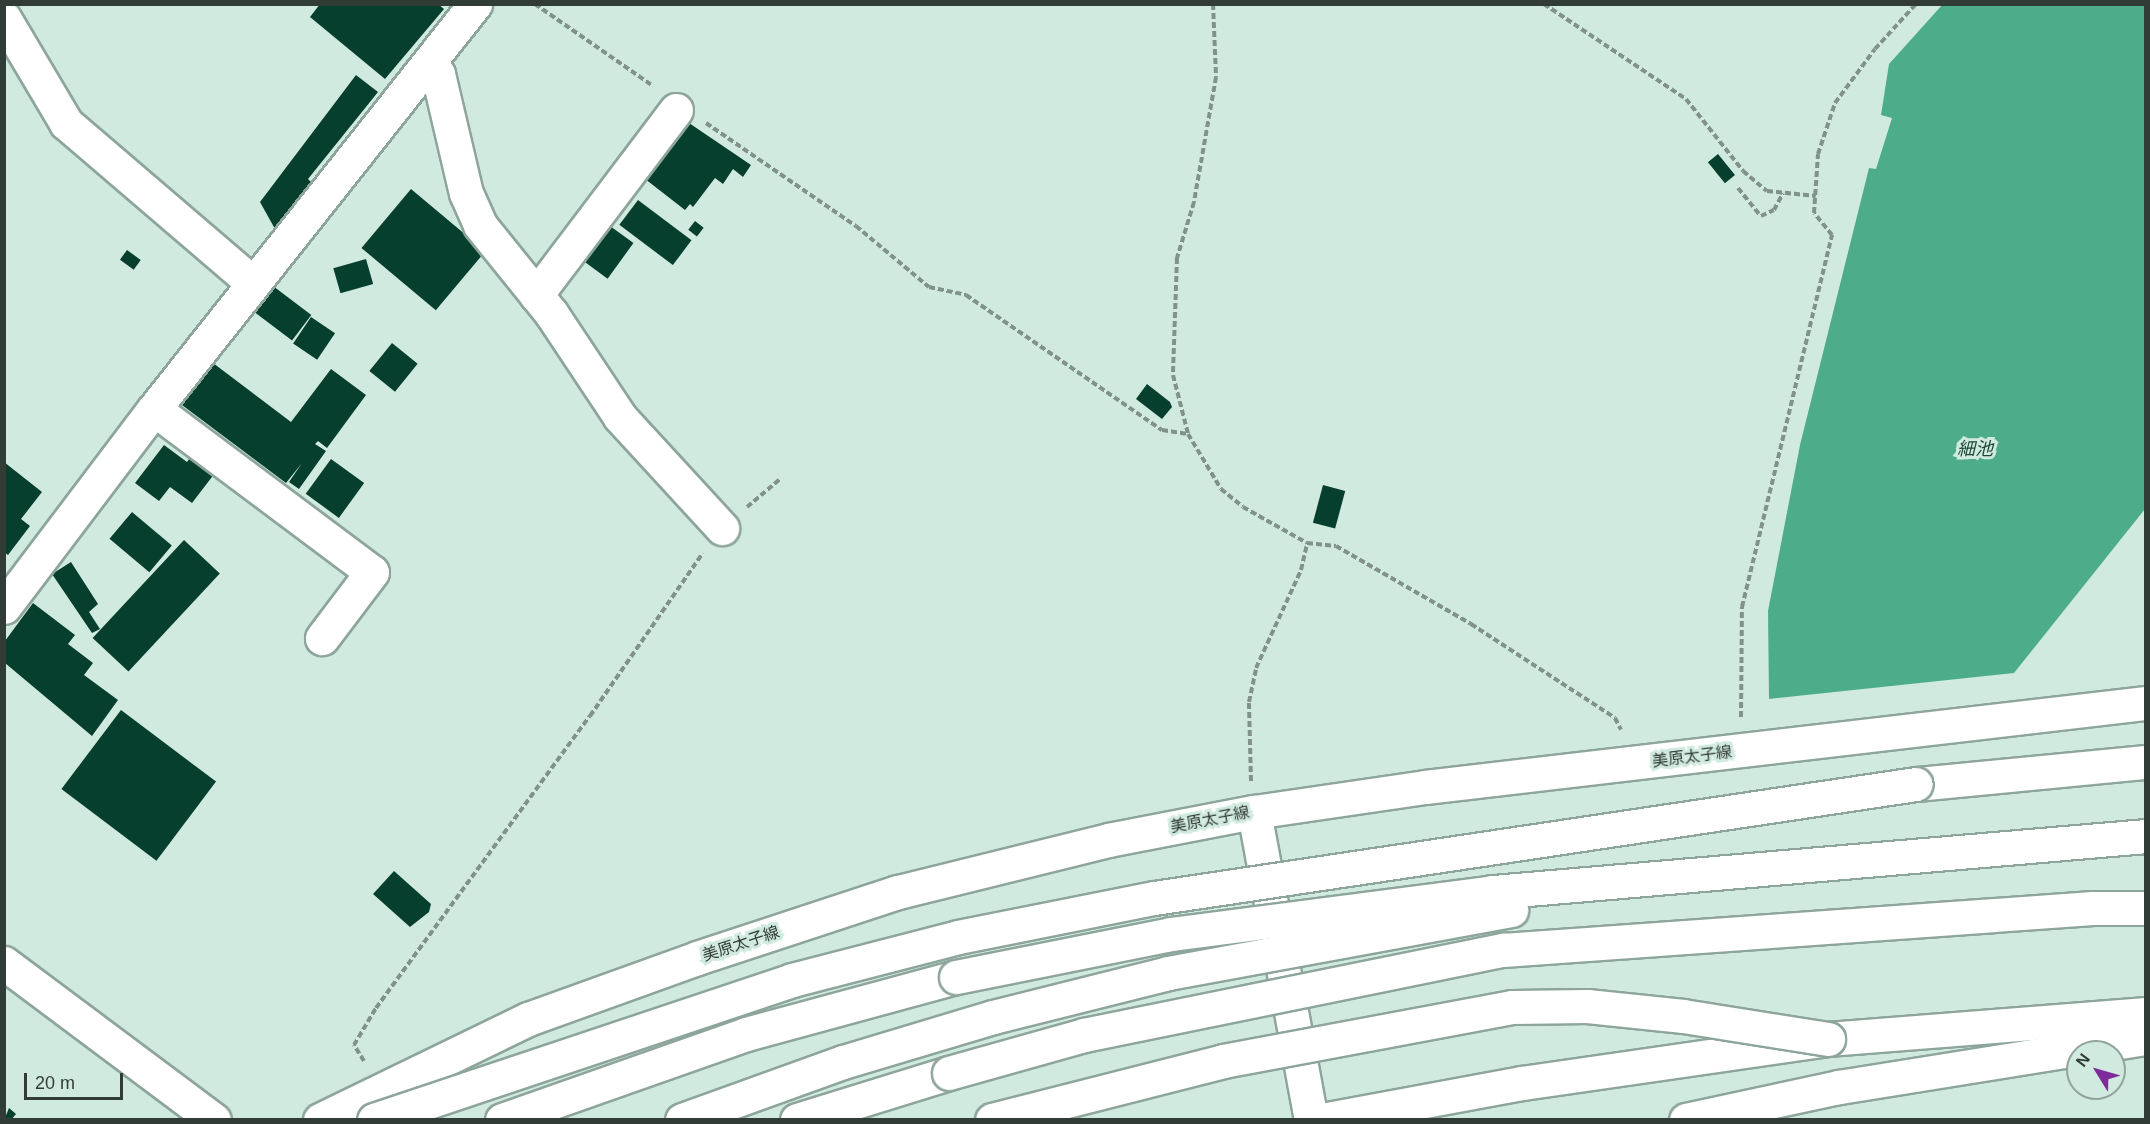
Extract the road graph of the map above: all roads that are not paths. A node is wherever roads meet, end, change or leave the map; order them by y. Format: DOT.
graph roads {
  1 [pos="475,4"];
  2 [pos="4,18"];
  3 [pos="430,63"];
  4 [pos="679,107"];
  5 [pos="253,283"];
  6 [pos="536,295"];
  7 [pos="154,409"];
  8 [pos="722,528"];
  9 [pos="4,607"];
  10 [pos="322,638"];
  11 [pos="2145,703"];
  12 [pos="2145,762"];
  13 [pos="1254,812"];
  14 [pos="2145,836"];
  15 [pos="1715,873"];
  16 [pos="2145,908"];
  17 [pos="4,963"];
  18 [pos="2145,1014"];
  19 [pos="2145,1038"];
  20 [pos="1828,1039"];
  21 [pos="214,1119"];
  22 [pos="320,1119"];
  23 [pos="374,1119"];
  24 [pos="502,1119"];
  25 [pos="682,1119"];
  26 [pos="797,1119"];
  27 [pos="992,1119"];
  28 [pos="1311,1119"];
  29 [pos="1322,1119"];
  30 [pos="1686,1119"];
  1 -- 3 [label="main road"];
  2 -- 5 [label="main road"];
  3 -- 5 [label="main road"];
  3 -- 6 [label="main road"];
  4 -- 6 [label="main road"];
  5 -- 7 [label="main road"];
  6 -- 8 [label="main road"];
  7 -- 9 [label="main road"];
  7 -- 10 [label="main road"];
  11 -- 13 [label="main road, 美原太子線"];
  12 -- 23 [label="main road, bridge"];
  13 -- 22 [label="main road, 美原太子線"];
  13 -- 28 [label="main road"];
  14 -- 15 [label="main road, bridge"];
  15 -- 24 [label="main road, bridge"];
  15 -- 25 [label="main road, bridge"];
  16 -- 26 [label="main road, bridge"];
  17 -- 21 [label="main road"];
  18 -- 20 [label="main road"];
  19 -- 30 [label="main road"];
  20 -- 27 [label="main road, bridge"];
  20 -- 29 [label="main road, bridge"];
}
